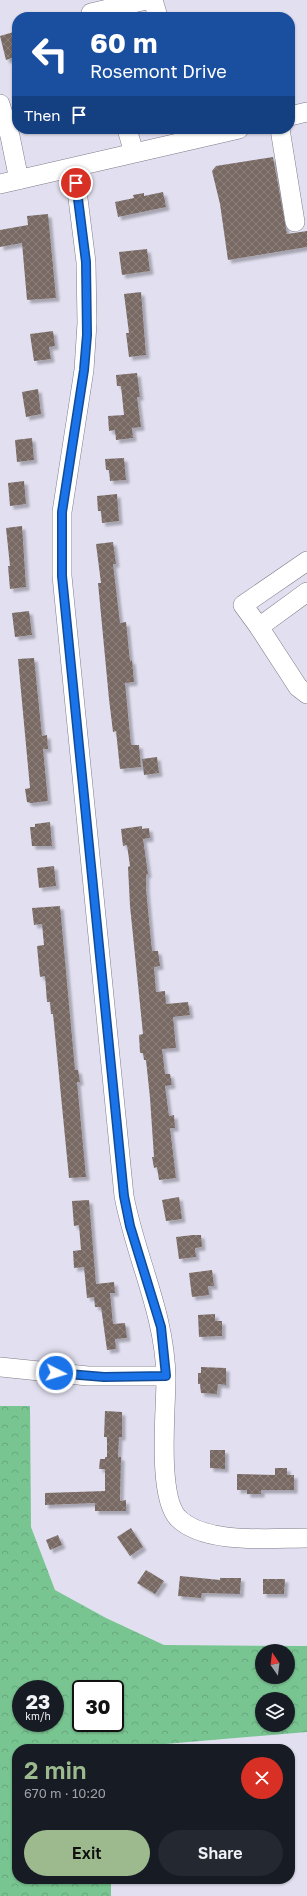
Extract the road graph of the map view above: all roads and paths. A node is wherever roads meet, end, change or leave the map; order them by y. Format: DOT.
graph roads {
  1 [pos="146,0"];
  2 [pos="153,0"];
  3 [pos="89,10"];
  4 [pos="157,12"];
  5 [pos="0,104"];
  6 [pos="307,112"];
  7 [pos="295,115"];
  8 [pos="128,134"];
  9 [pos="217,134"];
  10 [pos="281,134"];
  11 [pos="6,146"];
  12 [pos="134,153"];
  13 [pos="74,167"];
  14 [pos="19,180"];
  15 [pos="0,184"];
  16 [pos="295,222"];
  17 [pos="307,561"];
  18 [pos="307,592"];
  19 [pos="258,626"];
  20 [pos="307,694"];
  21 [pos="0,1367"];
  22 [pos="166,1376"];
  23 [pos="307,1538"];
  1 -- 3 [label="street"];
  2 -- 4 [label="street"];
  5 -- 11 [label="street"];
  6 -- 7 [label="street"];
  8 -- 12 [label="street"];
  9 -- 12 [label="street"];
  10 -- 16 [label="street"];
  11 -- 14 [label="street"];
  12 -- 13 [label="street"];
  13 -- 14 [label="street"];
  13 -- 22 [label="street"];
  14 -- 15 [label="street"];
  17 -- 19 [label="street"];
  18 -- 19 [label="street"];
  19 -- 20 [label="street"];
  21 -- 22 [label="street"];
  22 -- 23 [label="street"];
}
